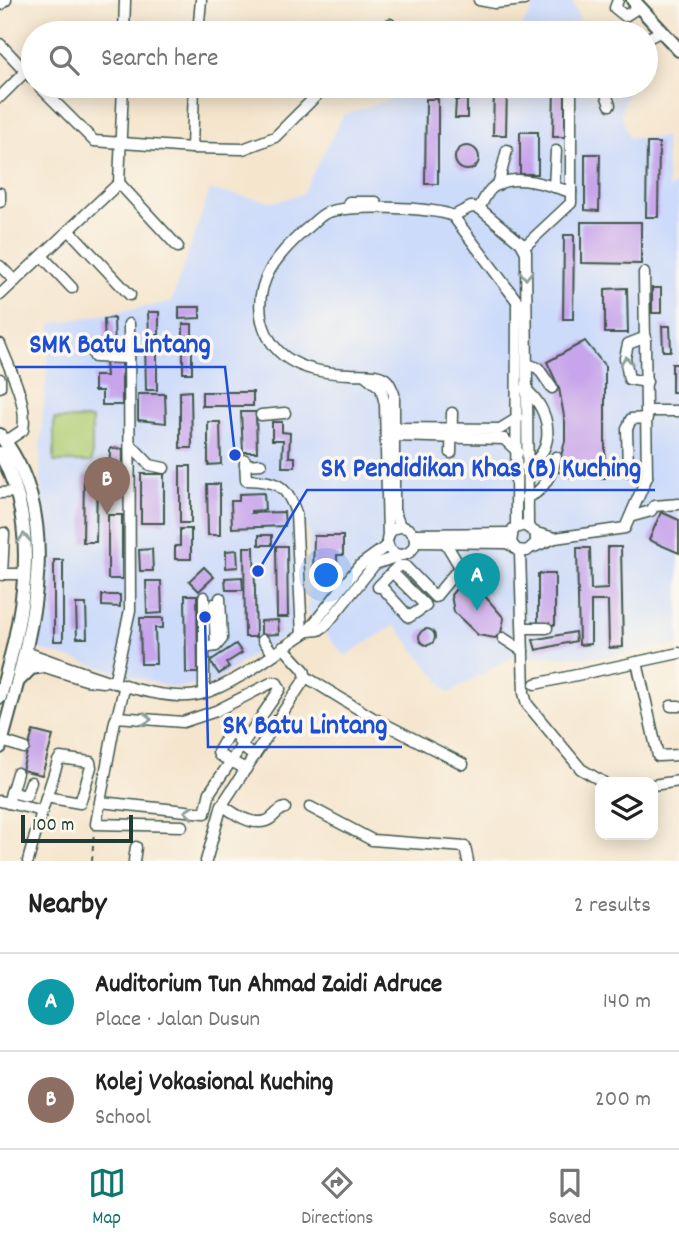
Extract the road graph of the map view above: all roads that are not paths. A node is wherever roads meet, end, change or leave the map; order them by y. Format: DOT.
graph roads {
  1 [pos="6,0"];
  2 [pos="125,0"];
  3 [pos="201,0"];
  4 [pos="479,0"];
  5 [pos="524,0"];
  6 [pos="618,0"];
  7 [pos="636,3"];
  8 [pos="0,5"];
  9 [pos="124,21"];
  10 [pos="199,21"];
  11 [pos="653,21"];
  12 [pos="658,27"];
  13 [pos="663,32"];
  14 [pos="658,34"];
  15 [pos="0,44"];
  16 [pos="679,50"];
  17 [pos="21,66"];
  18 [pos="21,82"];
  19 [pos="0,97"];
  20 [pos="50,98"];
  21 [pos="122,98"];
  22 [pos="194,98"];
  23 [pos="314,98"];
  24 [pos="571,98"];
  25 [pos="607,98"];
  26 [pos="610,105"];
  27 [pos="120,143"];
  28 [pos="192,148"];
  29 [pos="507,150"];
  30 [pos="556,151"];
  31 [pos="119,183"];
  32 [pos="498,185"];
  33 [pos="554,187"];
  34 [pos="571,192"];
  35 [pos="0,193"];
  36 [pos="0,202"];
  37 [pos="349,202"];
  38 [pos="376,202"];
  39 [pos="480,208"];
  40 [pos="453,216"];
  41 [pos="69,230"];
  42 [pos="178,247"];
  43 [pos="524,247"];
  44 [pos="42,256"];
  45 [pos="0,266"];
  46 [pos="644,273"];
  47 [pos="15,281"];
  48 [pos="72,288"];
  49 [pos="0,295"];
  50 [pos="130,295"];
  51 [pos="517,301"];
  52 [pos="526,318"];
  53 [pos="129,324"];
  54 [pos="646,337"];
  55 [pos="0,344"];
  56 [pos="90,346"];
  57 [pos="129,358"];
  58 [pos="527,364"];
  59 [pos="362,375"];
  60 [pos="0,379"];
  61 [pos="647,382"];
  62 [pos="0,387"];
  63 [pos="552,388"];
  64 [pos="523,389"];
  65 [pos="679,411"];
  66 [pos="285,413"];
  67 [pos="452,413"];
  68 [pos="261,415"];
  69 [pos="647,415"];
  70 [pos="518,418"];
  71 [pos="393,432"];
  72 [pos="452,433"];
  73 [pos="2,443"];
  74 [pos="130,444"];
  75 [pos="518,452"];
  76 [pos="452,453"];
  77 [pos="556,457"];
  78 [pos="261,464"];
  79 [pos="526,467"];
  80 [pos="163,468"];
  81 [pos="647,477"];
  82 [pos="16,492"];
  83 [pos="0,493"];
  84 [pos="526,497"];
  85 [pos="679,505"];
  86 [pos="633,516"];
  87 [pos="527,525"];
  88 [pos="400,527"];
  89 [pos="514,530"];
  90 [pos="4,533"];
  91 [pos="536,533"];
  92 [pos="414,538"];
  93 [pos="555,538"];
  94 [pos="388,541"];
  95 [pos="445,542"];
  96 [pos="524,549"];
  97 [pos="401,555"];
  98 [pos="392,572"];
  99 [pos="1,574"];
  100 [pos="25,574"];
  101 [pos="204,597"];
  102 [pos="435,597"];
  103 [pos="217,601"];
  104 [pos="426,606"];
  105 [pos="19,617"];
  106 [pos="523,628"];
  107 [pos="547,628"];
  108 [pos="305,633"];
  109 [pos="503,638"];
  110 [pos="263,640"];
  111 [pos="283,647"];
  112 [pos="204,648"];
  113 [pos="273,653"];
  114 [pos="679,653"];
  115 [pos="523,654"];
  116 [pos="22,655"];
  117 [pos="637,662"];
  118 [pos="44,666"];
  119 [pos="87,676"];
  120 [pos="306,677"];
  121 [pos="114,682"];
  122 [pos="536,684"];
  123 [pos="125,685"];
  124 [pos="5,687"];
  125 [pos="204,693"];
  126 [pos="117,717"];
  127 [pos="1,744"];
  128 [pos="24,747"];
  129 [pos="242,747"];
  130 [pos="679,755"];
  131 [pos="254,756"];
  132 [pos="233,760"];
  133 [pos="463,764"];
  134 [pos="246,769"];
  135 [pos="16,773"];
  136 [pos="595,777"];
  137 [pos="679,781"];
  138 [pos="31,782"];
  139 [pos="658,784"];
  140 [pos="11,792"];
  141 [pos="46,797"];
  142 [pos="4,802"];
  143 [pos="100,802"];
  144 [pos="222,805"];
  145 [pos="310,807"];
  146 [pos="285,808"];
  147 [pos="42,810"];
  148 [pos="182,826"];
  149 [pos="136,847"];
  150 [pos="28,861"];
  151 [pos="134,861"];
  152 [pos="206,861"];
  153 [pos="468,861"];
  1 -- 8 [label="street"];
  2 -- 9 [label="street"];
  3 -- 10 [label="street"];
  4 -- 5 [label="street"];
  6 -- 7 [label="street"];
  7 -- 11 [label="main road"];
  12 -- 13 [label="main road"];
  13 -- 14 [label="street"];
  13 -- 16 [label="main road"];
  15 -- 17 [label="street"];
  18 -- 19 [label="street"];
  20 -- 27 [label="street"];
  21 -- 27 [label="street"];
  22 -- 28 [label="street"];
  23 -- 28 [label="street"];
  24 -- 34 [label="street"];
  25 -- 26 [label="street"];
  27 -- 28 [label="street"];
  27 -- 31 [label="street"];
  29 -- 32 [label="street"];
  30 -- 33 [label="street"];
  31 -- 41 [label="street"];
  31 -- 42 [label="street"];
  32 -- 33 [label="street"];
  32 -- 39 [label="street"];
  33 -- 34 [label="street"];
  34 -- 43 [label="street"];
  35 -- 36 [label="street"];
  37 -- 38 [label="street"];
  39 -- 40 [label="street"];
  39 -- 43 [label="street"];
  40 -- 51 [label="street"];
  40 -- 59 [label="street"];
  41 -- 44 [label="street"];
  41 -- 50 [label="street"];
  43 -- 52 [label="street, one-way"];
  44 -- 47 [label="street"];
  44 -- 48 [label="street"];
  45 -- 47 [label="street"];
  46 -- 54 [label="street"];
  47 -- 49 [label="street"];
  51 -- 52 [label="street"];
  51 -- 64 [label="street"];
  52 -- 58 [label="street"];
  53 -- 57 [label="street"];
  54 -- 61 [label="street"];
  61 -- 54 [label="street, one-way"];
  55 -- 73 [label="street"];
  56 -- 57 [label="street"];
  57 -- 74 [label="street"];
  58 -- 63 [label="street"];
  58 -- 64 [label="street"];
  59 -- 71 [label="street"];
  59 -- 94 [label="street"];
  60 -- 62 [label="street"];
  61 -- 69 [label="street"];
  64 -- 70 [label="street"];
  64 -- 79 [label="street"];
  64 -- 79 [label="street"];
  65 -- 69 [label="street"];
  66 -- 68 [label="street"];
  67 -- 72 [label="street"];
  69 -- 81 [label="street"];
  69 -- 81 [label="street"];
  70 -- 72 [label="street"];
  70 -- 75 [label="street"];
  71 -- 72 [label="street"];
  71 -- 88 [label="street"];
  72 -- 75 [label="street"];
  72 -- 76 [label="street"];
  73 -- 82 [label="main road"];
  73 -- 116 [label="main road"];
  74 -- 80 [label="street"];
  74 -- 121 [label="street"];
  75 -- 89 [label="street"];
  77 -- 84 [label="street"];
  78 -- 108 [label="street"];
  79 -- 84 [label="street"];
  81 -- 86 [label="street"];
  82 -- 83 [label="street"];
  100 -- 82 [label="main road, one-way"];
  84 -- 87 [label="street"];
  85 -- 86 [label="street"];
  86 -- 93 [label="street"];
  87 -- 89 [label="street"];
  87 -- 91 [label="street"];
  88 -- 92 [label="street"];
  88 -- 94 [label="street"];
  89 -- 92 [label="street"];
  89 -- 96 [label="street"];
  90 -- 99 [label="street"];
  91 -- 93 [label="street"];
  91 -- 96 [label="street"];
  92 -- 95 [label="street"];
  92 -- 97 [label="street"];
  93 -- 96 [label="street"];
  94 -- 97 [label="street"];
  94 -- 108 [label="street"];
  95 -- 96 [label="street"];
  95 -- 102 [label="street"];
  96 -- 106 [label="street"];
  97 -- 108 [label="street"];
  98 -- 102 [label="street"];
  98 -- 104 [label="street"];
  98 -- 104 [label="street"];
  99 -- 100 [label="street"];
  100 -- 105 [label="main road"];
  101 -- 112 [label="street"];
  102 -- 104 [label="street"];
  103 -- 112 [label="street"];
  105 -- 116 [label="main road"];
  105 -- 124 [label="main road"];
  106 -- 107 [label="street"];
  106 -- 115 [label="street"];
  108 -- 111 [label="street"];
  109 -- 115 [label="street"];
  110 -- 113 [label="street"];
  111 -- 113 [label="street"];
  111 -- 120 [label="street"];
  112 -- 125 [label="street"];
  113 -- 125 [label="street"];
  114 -- 117 [label="street"];
  115 -- 136 [label="street"];
  116 -- 118 [label="street"];
  116 -- 119 [label="street"];
  116 -- 124 [label="main road"];
  117 -- 122 [label="street"];
  117 -- 130 [label="street"];
  118 -- 119 [label="street"];
  118 -- 124 [label="main road"];
  119 -- 121 [label="street"];
  120 -- 131 [label="street"];
  120 -- 133 [label="street"];
  121 -- 123 [label="street"];
  123 -- 125 [label="street"];
  123 -- 126 [label="street"];
  124 -- 127 [label="main road"];
  126 -- 129 [label="street, one-way"];
  126 -- 143 [label="street"];
  127 -- 128 [label="street"];
  129 -- 131 [label="street"];
  129 -- 132 [label="street"];
  129 -- 132 [label="street"];
  131 -- 134 [label="street"];
  132 -- 134 [label="street"];
  132 -- 143 [label="street, one-way"];
  134 -- 144 [label="street"];
  135 -- 140 [label="street"];
  137 -- 139 [label="street"];
  138 -- 140 [label="street"];
  140 -- 142 [label="street"];
  141 -- 141 [label="street"];
  141 -- 147 [label="street"];
  142 -- 147 [label="street"];
  143 -- 148 [label="street"];
  144 -- 146 [label="street"];
  144 -- 152 [label="street"];
  145 -- 153 [label="street"];
  147 -- 150 [label="street"];
  149 -- 151 [label="street"];
}
